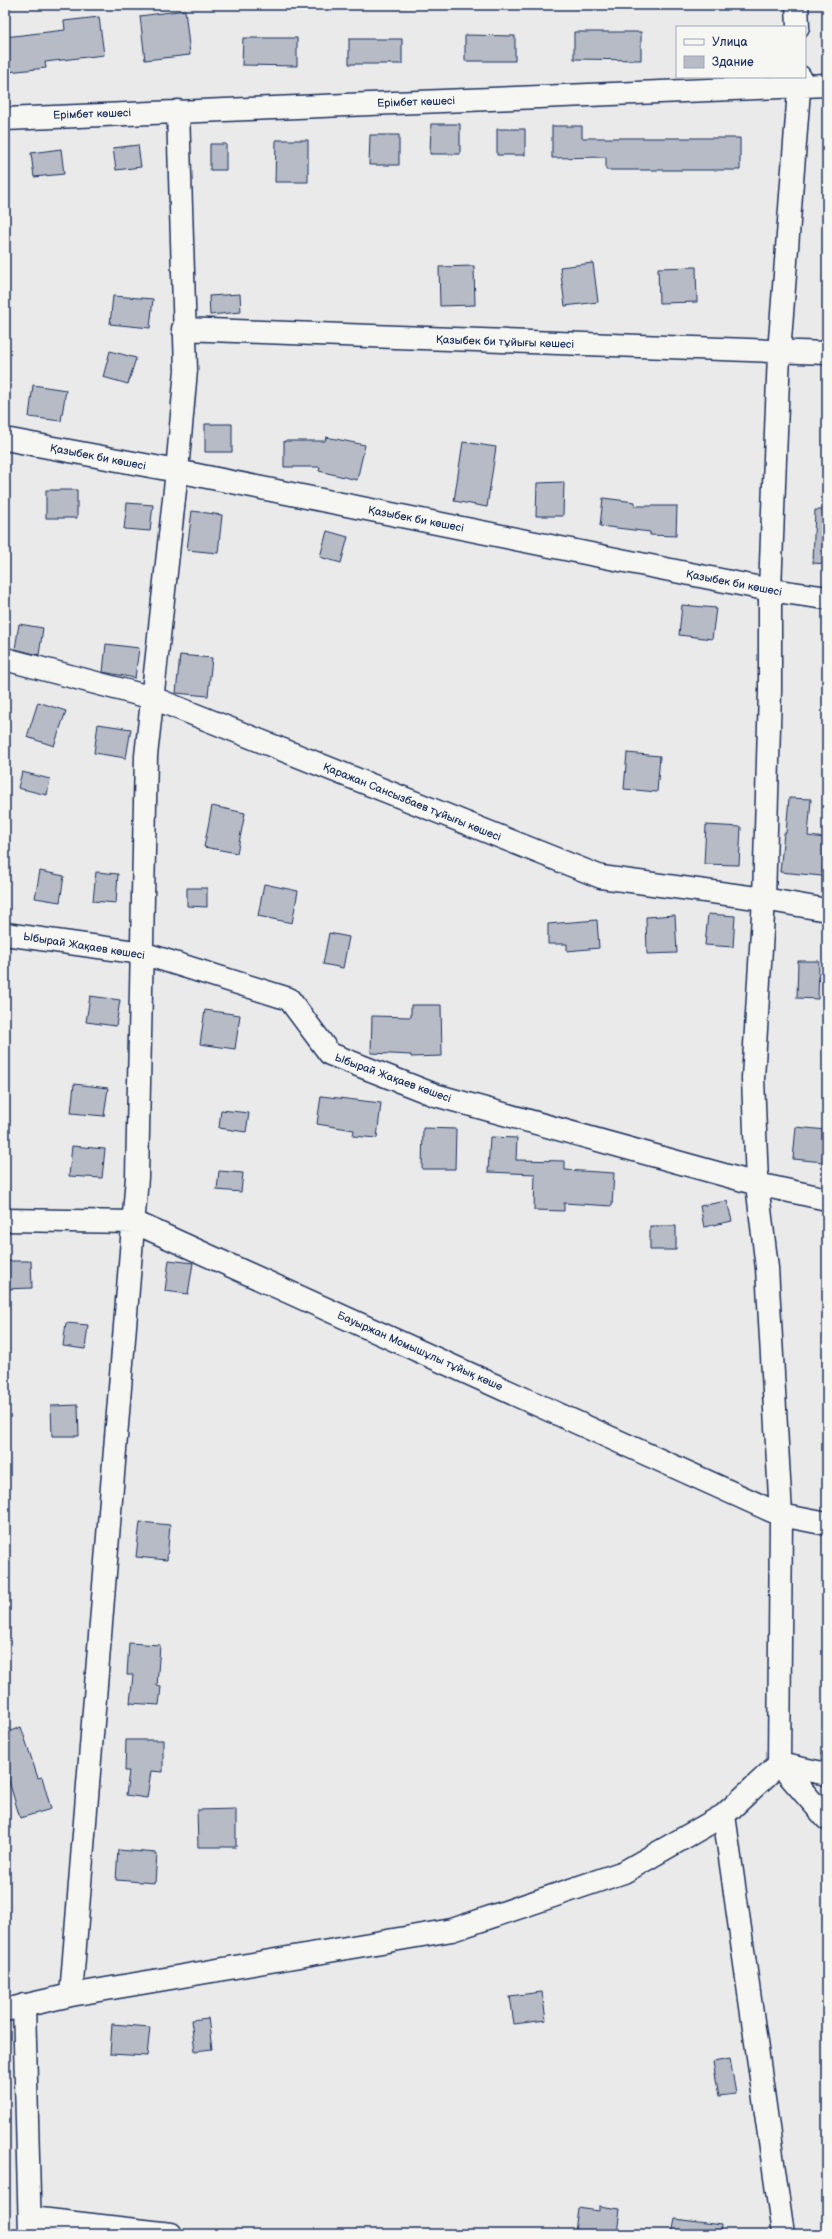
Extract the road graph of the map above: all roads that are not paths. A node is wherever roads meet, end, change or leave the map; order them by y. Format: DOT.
graph roads {
  1 [pos="797,5"];
  2 [pos="798,26"];
  3 [pos="801,82"];
  4 [pos="827,85"];
  5 [pos="178,111"];
  6 [pos="5,119"];
  7 [pos="183,329"];
  8 [pos="779,352"];
  9 [pos="827,353"];
  10 [pos="5,439"];
  11 [pos="178,471"];
  12 [pos="770,590"];
  13 [pos="827,598"];
  14 [pos="5,659"];
  15 [pos="153,698"];
  16 [pos="764,899"];
  17 [pos="827,910"];
  18 [pos="5,934"];
  19 [pos="142,953"];
  20 [pos="757,1184"];
  21 [pos="827,1199"];
  22 [pos="5,1220"];
  23 [pos="134,1222"];
  24 [pos="781,1515"];
  25 [pos="827,1524"];
  26 [pos="779,1764"];
  27 [pos="827,1774"];
  28 [pos="724,1814"];
  29 [pos="827,1819"];
  30 [pos="71,1995"];
  31 [pos="15,2007"];
  32 [pos="30,2226"];
  33 [pos="171,2234"];
  34 [pos="782,2234"];
  1 -- 2 [label="street"];
  3 -- 4 [label="street, Ерімбет көшесі"];
  3 -- 5 [label="street, Ерімбет көшесі"];
  3 -- 8 [label="street"];
  5 -- 6 [label="street, Ерімбет көшесі"];
  5 -- 7 [label="street"];
  7 -- 8 [label="street, Қазыбек би тұйығы көшесі"];
  7 -- 11 [label="street"];
  8 -- 9 [label="street, Қазыбек би тұйығы көшесі"];
  8 -- 12 [label="street"];
  10 -- 11 [label="street, Қазыбек би көшесі"];
  11 -- 12 [label="street, Қазыбек би көшесі"];
  11 -- 15 [label="street"];
  12 -- 13 [label="street, Қазыбек би көшесі"];
  12 -- 16 [label="street"];
  14 -- 15 [label="street, Қаражан Сансызбаев тұйығы көшесі"];
  15 -- 16 [label="street, Қаражан Сансызбаев тұйығы көшесі"];
  15 -- 19 [label="street"];
  16 -- 17 [label="street, Қаражан Сансызбаев тұйығы көшесі"];
  16 -- 20 [label="street"];
  18 -- 19 [label="street, Ыбырай Жақаев көшесі"];
  19 -- 20 [label="street, Ыбырай Жақаев көшесі"];
  19 -- 23 [label="street"];
  20 -- 21 [label="street, Ыбырай Жақаев көшесі"];
  20 -- 24 [label="street"];
  22 -- 23 [label="street, Бауыржан Момышұлы тұйық көше"];
  23 -- 24 [label="street, Бауыржан Момышұлы тұйық көше"];
  23 -- 30 [label="street"];
  24 -- 25 [label="street, Бауыржан Момышұлы тұйық көше"];
  24 -- 26 [label="street"];
  26 -- 27 [label="street"];
  26 -- 28 [label="street"];
  26 -- 29 [label="street"];
  28 -- 30 [label="street"];
  28 -- 34 [label="street"];
  30 -- 31 [label="street"];
  31 -- 32 [label="street"];
  32 -- 33 [label="street"];
}
